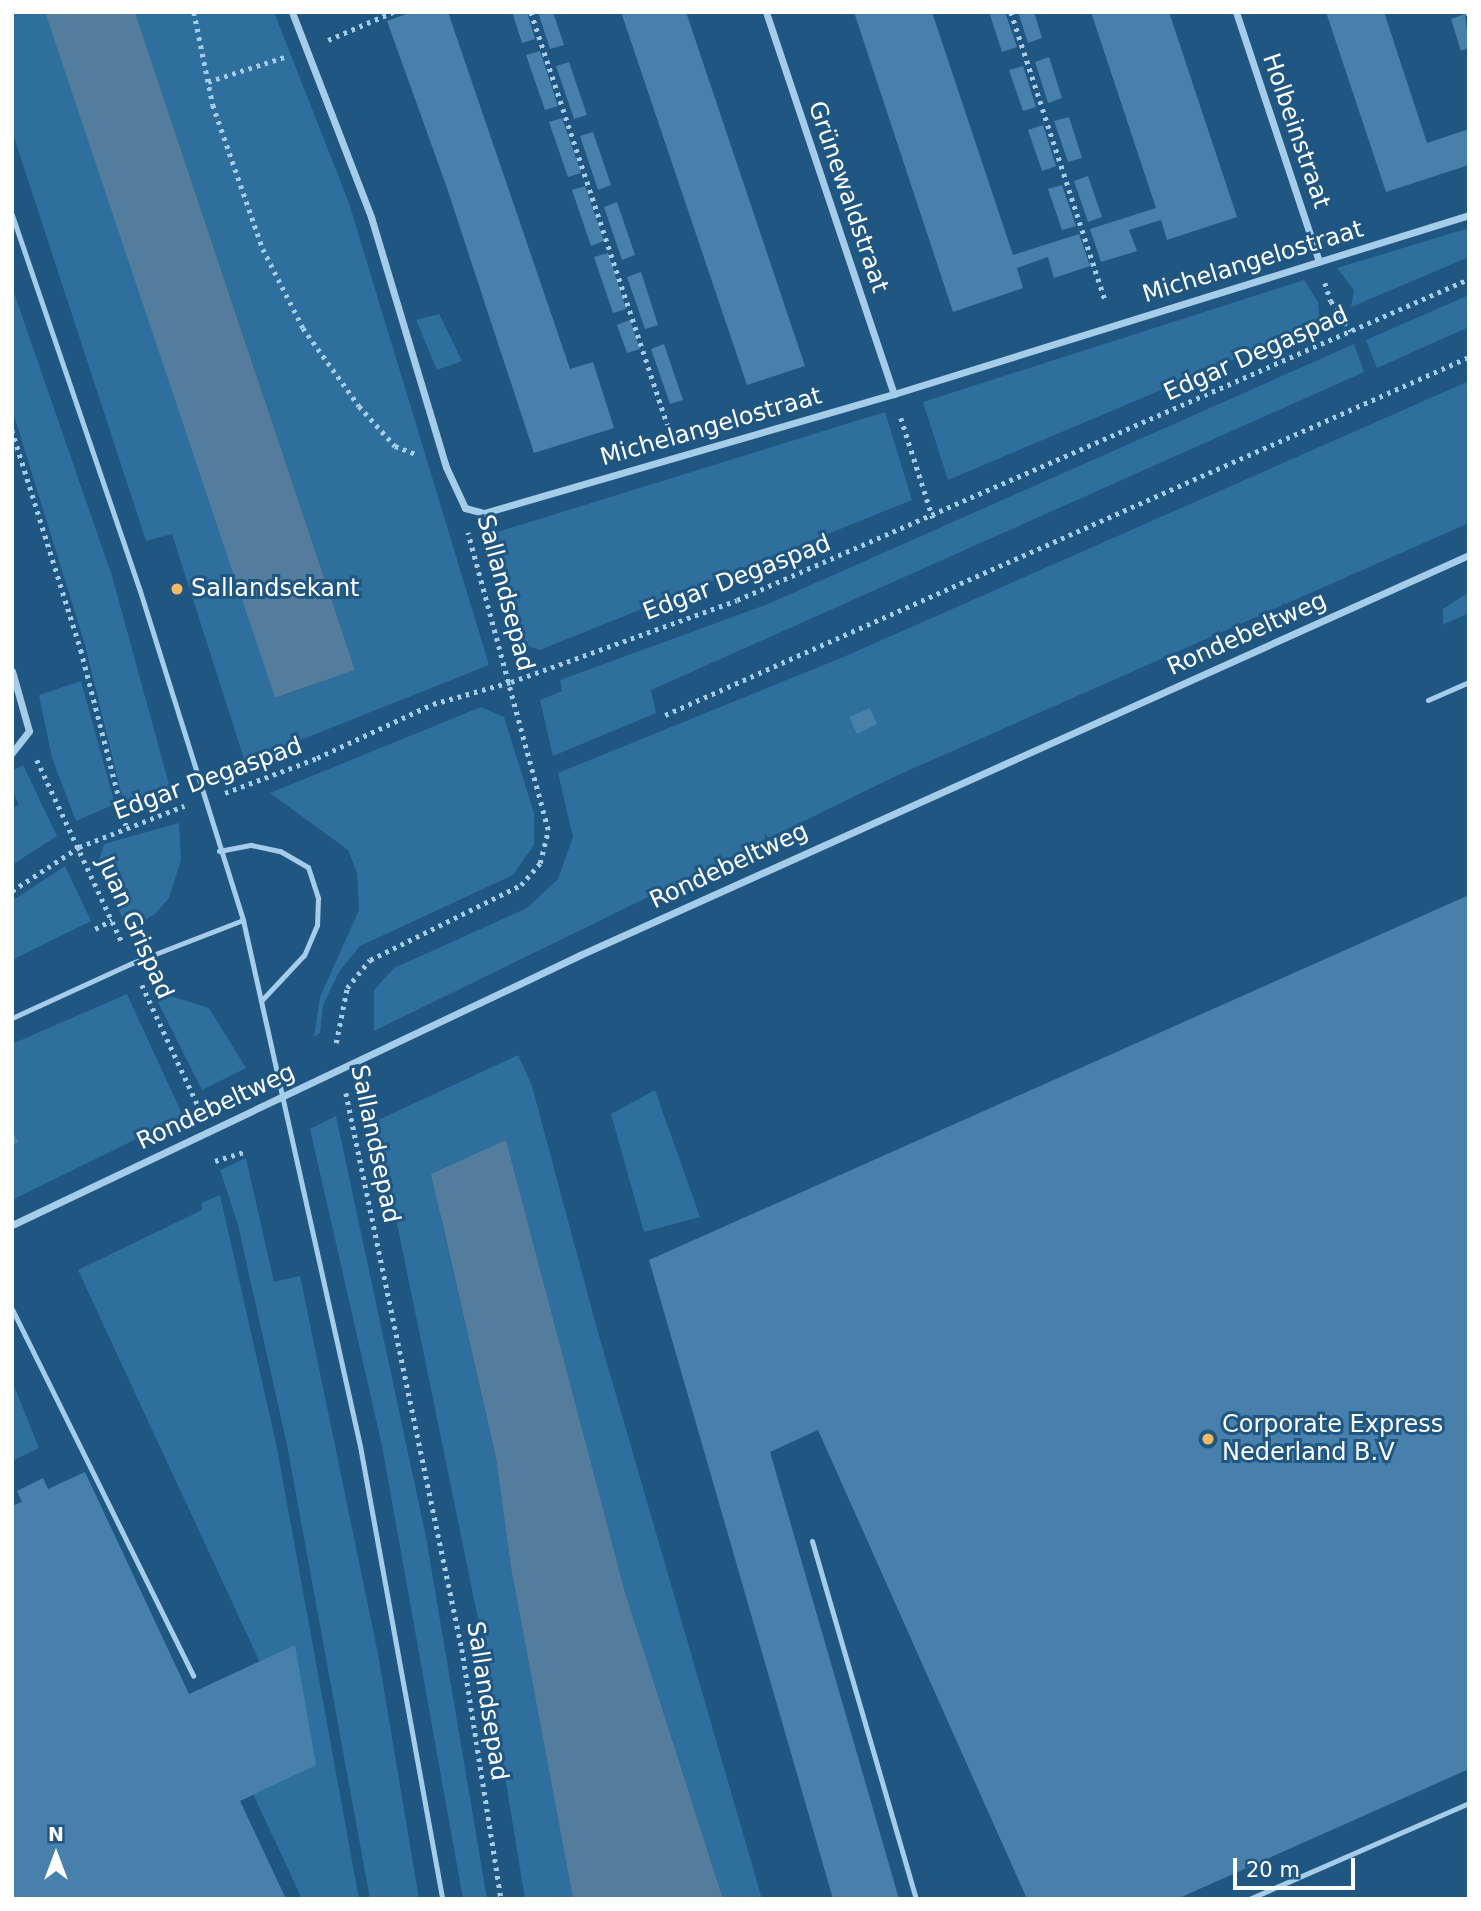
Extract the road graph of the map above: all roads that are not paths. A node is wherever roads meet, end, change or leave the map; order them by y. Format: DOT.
graph roads {
  1 [pos="292,12"];
  2 [pos="766,12"];
  3 [pos="1236,12"];
  4 [pos="12,215"];
  5 [pos="1469,215"];
  6 [pos="1319,262"];
  7 [pos="894,394"];
  8 [pos="1469,555"];
  9 [pos="12,671"];
  10 [pos="1469,682"];
  11 [pos="1429,699"];
  12 [pos="12,752"];
  13 [pos="219,852"];
  14 [pos="243,920"];
  15 [pos="261,1001"];
  16 [pos="12,1018"];
  17 [pos="280,1098"];
  18 [pos="12,1226"];
  19 [pos="12,1310"];
  20 [pos="812,1541"];
  21 [pos="193,1676"];
  22 [pos="1469,1803"];
  23 [pos="442,1899"];
  24 [pos="916,1899"];
  25 [pos="1249,1899"];
  1 -- 7 [label="street, Michelangelostraat"];
  2 -- 7 [label="street, Grünewaldstraat"];
  3 -- 6 [label="street, Holbeinstraat"];
  4 -- 13 [label="lane"];
  5 -- 6 [label="street, Michelangelostraat"];
  6 -- 7 [label="street, Michelangelostraat"];
  8 -- 17 [label="street, Rondebeltweg"];
  9 -- 12 [label="street"];
  10 -- 11 [label="lane"];
  13 -- 14 [label="lane"];
  13 -- 15 [label="lane"];
  14 -- 15 [label="lane"];
  14 -- 16 [label="lane"];
  15 -- 17 [label="lane"];
  17 -- 18 [label="street, Rondebeltweg"];
  17 -- 23 [label="lane"];
  19 -- 21 [label="lane"];
  20 -- 24 [label="lane"];
  22 -- 25 [label="lane"];
}
